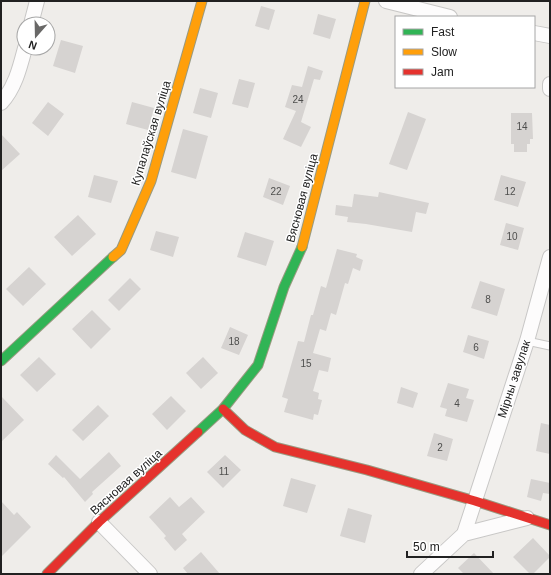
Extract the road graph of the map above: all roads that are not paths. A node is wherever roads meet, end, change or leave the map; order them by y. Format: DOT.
graph roads {
  1 [pos="37,1"];
  2 [pos="202,1"];
  3 [pos="365,1"];
  4 [pos="386,1"];
  5 [pos="33,16"];
  6 [pos="446,16"];
  7 [pos="535,33"];
  8 [pos="550,36"];
  9 [pos="23,56"];
  10 [pos="550,84"];
  11 [pos="550,89"];
  12 [pos="1,103"];
  13 [pos="550,257"];
  14 [pos="527,341"];
  15 [pos="550,346"];
  16 [pos="1,361"];
  17 [pos="223,409"];
  18 [pos="475,501"];
  19 [pos="527,518"];
  20 [pos="99,522"];
  21 [pos="550,526"];
  22 [pos="464,534"];
  23 [pos="47,574"];
  24 [pos="150,574"];
  25 [pos="421,574"];
  1 -- 5 [label="street"];
  2 -- 16 [label="street, Купалаўская вуліца"];
  3 -- 17 [label="street, Вясновая вуліца"];
  4 -- 6 [label="street"];
  7 -- 8 [label="street"];
  9 -- 12 [label="street"];
  10 -- 11 [label="street"];
  13 -- 14 [label="street, Мірны завулак"];
  14 -- 15 [label="lane"];
  14 -- 18 [label="street, Мірны завулак"];
  17 -- 18 [label="street"];
  17 -- 20 [label="street, Вясновая вуліца"];
  18 -- 19 [label="street"];
  18 -- 22 [label="street, Мірны завулак"];
  19 -- 21 [label="street"];
  19 -- 22 [label="street"];
  20 -- 23 [label="street, Вясновая вуліца"];
  20 -- 24 [label="street"];
  22 -- 25 [label="street"];
}
